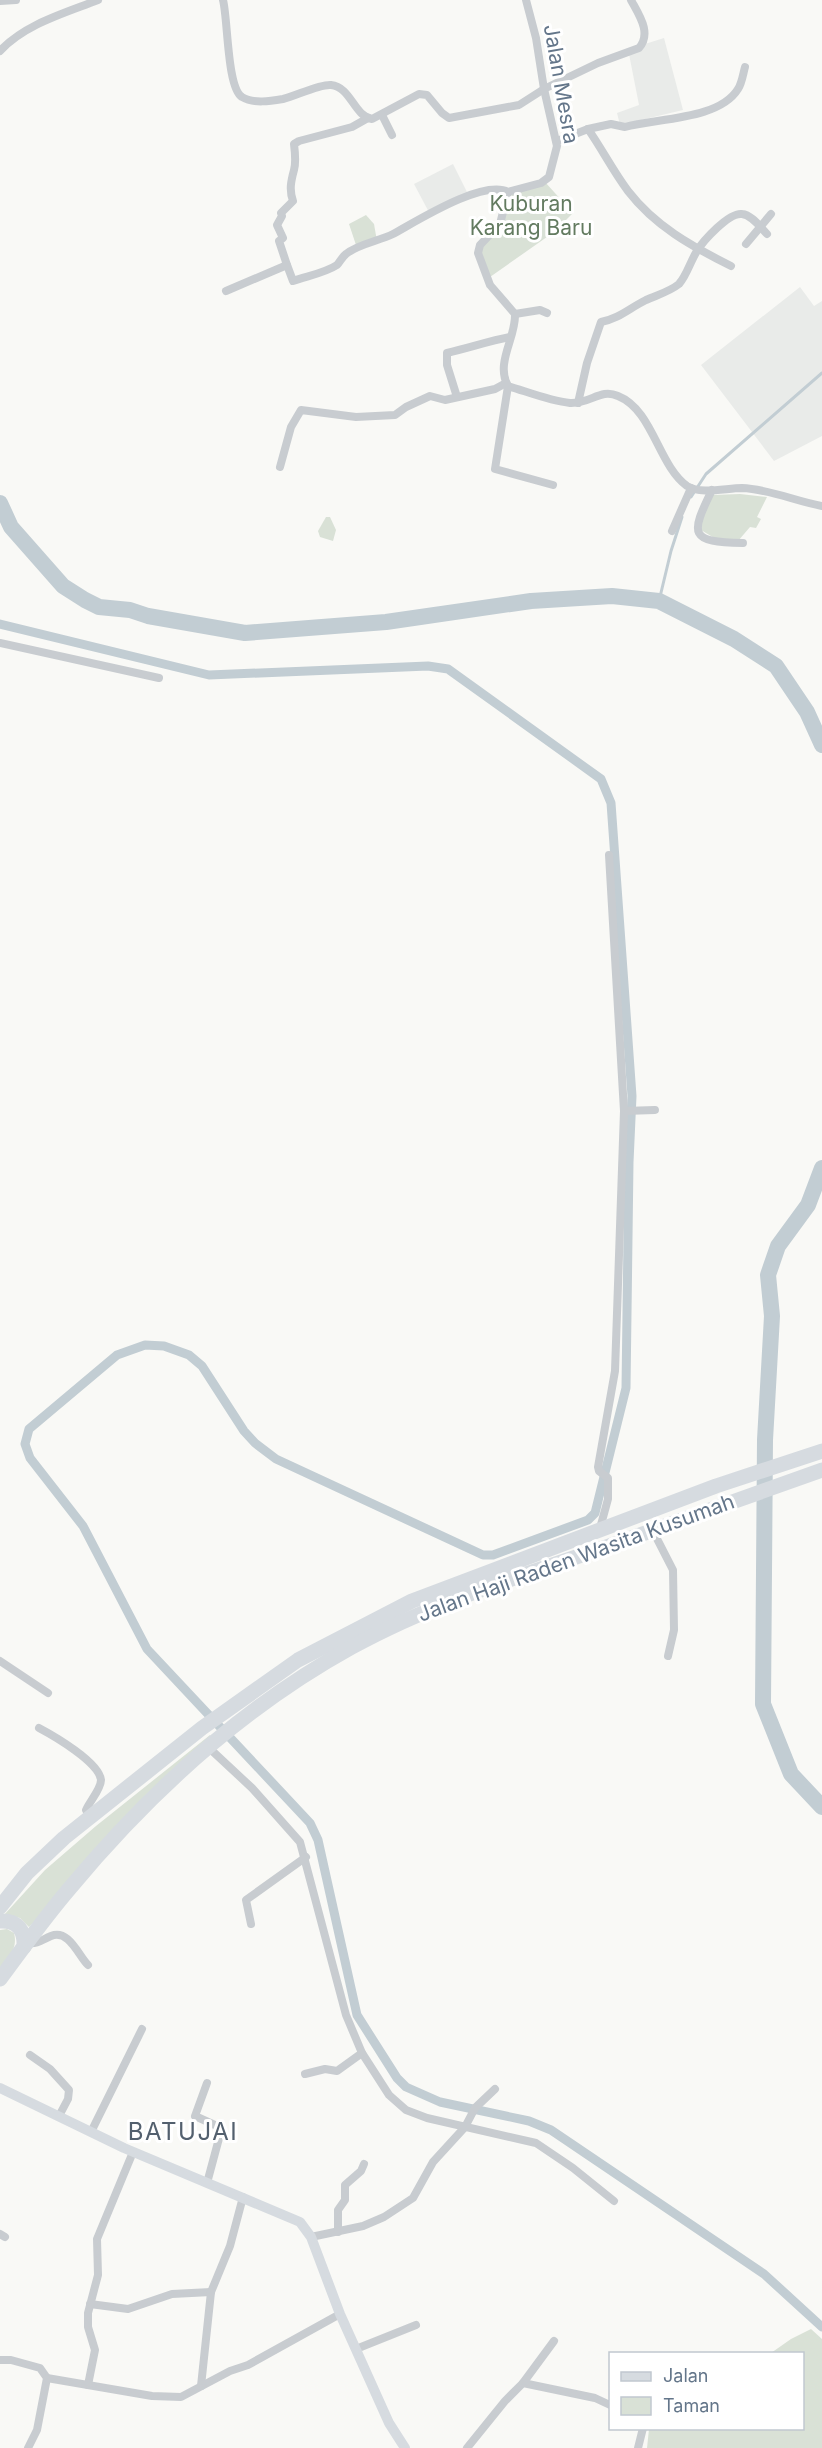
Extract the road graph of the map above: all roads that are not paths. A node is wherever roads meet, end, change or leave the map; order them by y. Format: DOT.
graph roads {
  1 [pos="16,0"];
  2 [pos="98,0"];
  3 [pos="223,0"];
  4 [pos="526,0"];
  5 [pos="631,0"];
  6 [pos="0,1"];
  7 [pos="0,51"];
  8 [pos="745,67"];
  9 [pos="544,89"];
  10 [pos="382,115"];
  11 [pos="368,118"];
  12 [pos="588,129"];
  13 [pos="392,135"];
  14 [pos="557,141"];
  15 [pos="508,192"];
  16 [pos="771,214"];
  17 [pos="760,226"];
  18 [pos="767,234"];
  19 [pos="746,244"];
  20 [pos="698,249"];
  21 [pos="287,265"];
  22 [pos="731,266"];
  23 [pos="226,291"];
  24 [pos="547,313"];
  25 [pos="515,314"];
  26 [pos="510,337"];
  27 [pos="507,385"];
  28 [pos="457,397"];
  29 [pos="578,403"];
  30 [pos="280,467"];
  31 [pos="553,485"];
  32 [pos="694,488"];
  33 [pos="710,490"];
  34 [pos="822,506"];
  35 [pos="672,531"];
  36 [pos="743,543"];
  37 [pos="0,643"];
  38 [pos="159,678"];
  39 [pos="609,855"];
  40 [pos="655,1110"];
  41 [pos="626,1111"];
  42 [pos="818,1452"];
  43 [pos="821,1471"];
  44 [pos="653,1530"];
  45 [pos="599,1532"];
  46 [pos="415,1607"];
  47 [pos="668,1656"];
  48 [pos="0,1661"];
  49 [pos="48,1693"];
  50 [pos="39,1728"];
  51 [pos="210,1746"];
  52 [pos="90,1818"];
  53 [pos="306,1857"];
  54 [pos="0,1906"];
  55 [pos="0,1921"];
  56 [pos="251,1924"];
  57 [pos="26,1945"];
  58 [pos="88,1965"];
  59 [pos="0,1979"];
  60 [pos="142,2029"];
  61 [pos="362,2053"];
  62 [pos="30,2055"];
  63 [pos="305,2074"];
  64 [pos="207,2083"];
  65 [pos="0,2088"];
  66 [pos="495,2089"];
  67 [pos="59,2116"];
  68 [pos="467,2125"];
  69 [pos="91,2132"];
  70 [pos="133,2152"];
  71 [pos="364,2164"];
  72 [pos="207,2183"];
  73 [pos="243,2197"];
  74 [pos="614,2201"];
  75 [pos="338,2232"];
  76 [pos="311,2237"];
  77 [pos="211,2292"];
  78 [pos="90,2304"];
  79 [pos="340,2314"];
  80 [pos="416,2325"];
  81 [pos="554,2341"];
  82 [pos="356,2349"];
  83 [pos="0,2360"];
  84 [pos="47,2378"];
  85 [pos="523,2383"];
  86 [pos="88,2385"];
  87 [pos="201,2386"];
  88 [pos="609,2404"];
  89 [pos="642,2430"];
  90 [pos="28,2448"];
  91 [pos="405,2448"];
  92 [pos="466,2448"];
  93 [pos="638,2448"];
  1 -- 6 [label="street"];
  2 -- 7 [label="street"];
  3 -- 11 [label="street"];
  4 -- 9 [label="street, Jalan Mesra"];
  5 -- 9 [label="street"];
  8 -- 12 [label="street"];
  9 -- 10 [label="street"];
  9 -- 14 [label="street, Jalan Mesra"];
  10 -- 11 [label="street"];
  10 -- 13 [label="street"];
  11 -- 21 [label="street"];
  12 -- 14 [label="street"];
  12 -- 20 [label="street"];
  14 -- 15 [label="street, Jalan Mesra"];
  15 -- 21 [label="street"];
  15 -- 25 [label="street"];
  16 -- 17 [label="street"];
  17 -- 18 [label="street"];
  17 -- 19 [label="street"];
  17 -- 20 [label="street"];
  20 -- 22 [label="street"];
  20 -- 29 [label="street"];
  21 -- 23 [label="street"];
  24 -- 25 [label="street"];
  25 -- 26 [label="street"];
  26 -- 27 [label="street"];
  26 -- 28 [label="street"];
  27 -- 28 [label="street"];
  27 -- 29 [label="street"];
  27 -- 31 [label="street"];
  28 -- 30 [label="street"];
  29 -- 32 [label="street"];
  32 -- 33 [label="street"];
  32 -- 35 [label="street"];
  33 -- 34 [label="street"];
  33 -- 36 [label="street"];
  37 -- 38 [label="street"];
  39 -- 41 [label="street"];
  40 -- 41 [label="street"];
  41 -- 45 [label="street"];
  42 -- 45 [label="highway, Jalan Haji Raden Wasita Kusumah"];
  43 -- 44 [label="highway, Jalan Haji Raden Wasita Kusumah"];
  44 -- 46 [label="highway, Jalan Haji Raden Wasita Kusumah"];
  44 -- 47 [label="street"];
  45 -- 46 [label="highway, Jalan Haji Raden Wasita Kusumah"];
  46 -- 51 [label="highway, Jalan Haji Raden Wasita Kusumah"];
  46 -- 52 [label="highway, Jalan Haji Raden Wasita Kusumah"];
  48 -- 49 [label="street"];
  50 -- 52 [label="street"];
  51 -- 53 [label="street"];
  51 -- 57 [label="highway, Jalan Haji Raden Wasita Kusumah"];
  52 -- 54 [label="highway, Jalan Haji Raden Wasita Kusumah"];
  53 -- 56 [label="street"];
  53 -- 61 [label="street"];
  55 -- 57 [label="highway"];
  57 -- 58 [label="street"];
  57 -- 59 [label="highway, Jalan Haji Raden Wasita Kusumah"];
  60 -- 69 [label="street"];
  61 -- 63 [label="street"];
  61 -- 68 [label="street"];
  62 -- 67 [label="street"];
  64 -- 72 [label="street"];
  65 -- 67 [label="main road"];
  66 -- 68 [label="street"];
  67 -- 69 [label="main road"];
  68 -- 74 [label="street"];
  68 -- 75 [label="street"];
  69 -- 70 [label="main road"];
  70 -- 72 [label="main road"];
  70 -- 78 [label="street"];
  71 -- 75 [label="street"];
  72 -- 73 [label="main road"];
  73 -- 76 [label="main road"];
  73 -- 77 [label="street"];
  75 -- 76 [label="street"];
  76 -- 79 [label="main road"];
  77 -- 78 [label="street"];
  77 -- 87 [label="street"];
  78 -- 86 [label="street"];
  79 -- 82 [label="main road"];
  79 -- 87 [label="street"];
  80 -- 82 [label="street"];
  81 -- 85 [label="street"];
  82 -- 91 [label="main road"];
  83 -- 84 [label="street"];
  84 -- 86 [label="street"];
  84 -- 90 [label="street"];
  85 -- 88 [label="street"];
  85 -- 92 [label="street"];
  86 -- 87 [label="street"];
  89 -- 93 [label="street"];
}
